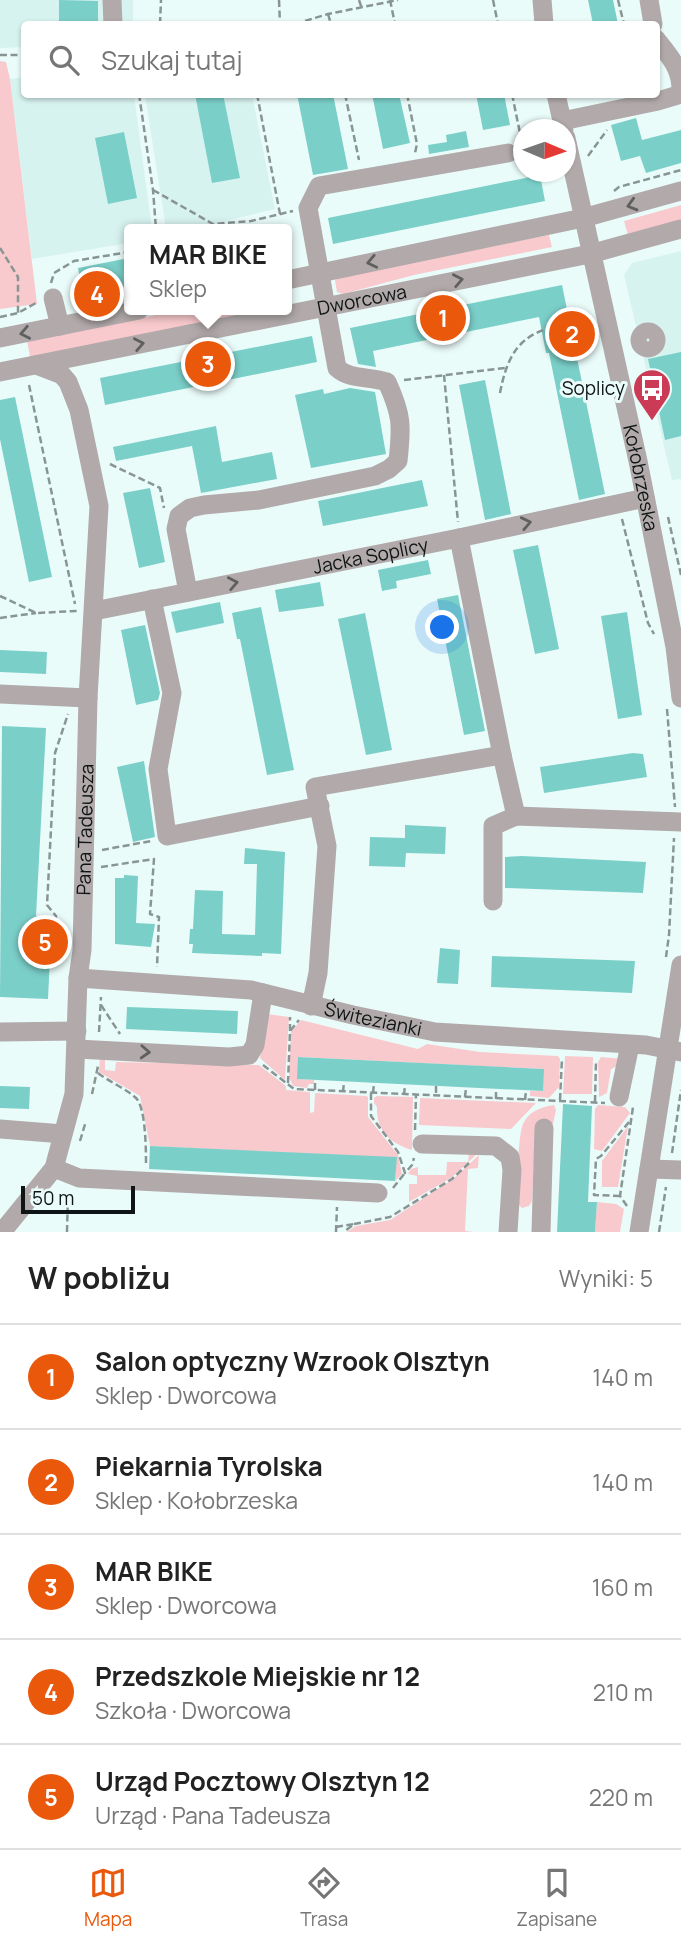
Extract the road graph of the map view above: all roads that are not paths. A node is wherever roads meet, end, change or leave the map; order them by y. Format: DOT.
graph roads {
  1 [pos="112,0"];
  2 [pos="542,0"];
  3 [pos="649,0"];
  4 [pos="113,21"];
  5 [pos="544,21"];
  6 [pos="652,21"];
  7 [pos="660,44"];
  8 [pos="681,87"];
  9 [pos="681,94"];
  10 [pos="557,98"];
  11 [pos="562,119"];
  12 [pos="576,126"];
  13 [pos="513,154"];
  14 [pos="575,182"];
  15 [pos="681,191"];
  16 [pos="583,218"];
  17 [pos="681,229"];
  18 [pos="590,254"];
  19 [pos="320,274"];
  20 [pos="292,279"];
  21 [pos="53,298"];
  22 [pos="326,307"];
  23 [pos="124,313"];
  24 [pos="292,314"];
  25 [pos="286,315"];
  26 [pos="60,326"];
  27 [pos="0,338"];
  28 [pos="641,342"];
  29 [pos="611,346"];
  30 [pos="96,353"];
  31 [pos="31,366"];
  32 [pos="0,372"];
  33 [pos="79,410"];
  34 [pos="645,498"];
  35 [pos="459,538"];
  36 [pos="188,592"];
  37 [pos="152,599"];
  38 [pos="83,615"];
  39 [pos="0,694"];
  40 [pos="81,697"];
  41 [pos="674,704"];
  42 [pos="502,755"];
  43 [pos="320,806"];
  44 [pos="516,816"];
  45 [pos="678,822"];
  46 [pos="493,901"];
  47 [pos="673,963"];
  48 [pos="78,978"];
  49 [pos="263,993"];
  50 [pos="306,1012"];
  51 [pos="0,1032"];
  52 [pos="77,1040"];
  53 [pos="629,1045"];
  54 [pos="675,1050"];
  55 [pos="626,1100"];
  56 [pos="544,1128"];
  57 [pos="0,1129"];
  58 [pos="63,1134"];
  59 [pos="414,1144"];
  60 [pos="54,1168"];
  61 [pos="649,1169"];
  62 [pos="681,1170"];
  63 [pos="378,1193"];
  64 [pos="509,1224"];
  65 [pos="541,1224"];
  66 [pos="2,1232"];
  67 [pos="639,1232"];
  1 -- 4 [label="street"];
  2 -- 5 [label="street"];
  3 -- 6 [label="street"];
  7 -- 8 [label="street"];
  9 -- 12 [label="street"];
  10 -- 11 [label="street, Kołobrzeska"];
  13 -- 19 [label="street"];
  14 -- 16 [label="street, Kołobrzeska"];
  15 -- 16 [label="street, Dworcowa, one-way"];
  16 -- 18 [label="street, Kołobrzeska"];
  16 -- 19 [label="street, Dworcowa, one-way"];
  17 -- 18 [label="street, Dworcowa"];
  22 -- 18 [label="street, Dworcowa, one-way"];
  18 -- 29 [label="street, Kołobrzeska"];
  19 -- 20 [label="street, Dworcowa"];
  19 -- 22 [label="street"];
  21 -- 26 [label="street"];
  24 -- 22 [label="street, Dworcowa, one-way"];
  22 -- 36 [label="street"];
  23 -- 26 [label="street"];
  30 -- 25 [label="street, Dworcowa, one-way"];
  26 -- 27 [label="street, one-way"];
  28 -- 29 [label="street"];
  29 -- 34 [label="street, Kołobrzeska"];
  30 -- 31 [label="street, Dworcowa"];
  30 -- 33 [label="street, Pana Tadeusza"];
  31 -- 32 [label="street, Dworcowa"];
  31 -- 33 [label="street, Pana Tadeusza"];
  33 -- 38 [label="street, Pana Tadeusza"];
  35 -- 34 [label="street, Jacka Soplicy, one-way"];
  34 -- 41 [label="street, Kołobrzeska"];
  36 -- 35 [label="street, Jacka Soplicy, one-way"];
  35 -- 42 [label="street"];
  36 -- 37 [label="street, Jacka Soplicy"];
  37 -- 38 [label="street, Jacka Soplicy"];
  37 -- 43 [label="street"];
  38 -- 40 [label="street, Pana Tadeusza"];
  39 -- 40 [label="street"];
  40 -- 48 [label="street, Pana Tadeusza"];
  42 -- 43 [label="street"];
  42 -- 44 [label="street"];
  43 -- 50 [label="street"];
  44 -- 45 [label="street"];
  44 -- 46 [label="street"];
  47 -- 54 [label="street"];
  48 -- 49 [label="street, Świtezianki"];
  48 -- 52 [label="street, Pana Tadeusza"];
  49 -- 50 [label="street, Świtezianki"];
  52 -- 49 [label="street, one-way"];
  50 -- 53 [label="street, Świtezianki"];
  51 -- 52 [label="street"];
  52 -- 58 [label="street, Pana Tadeusza"];
  53 -- 54 [label="street, Świtezianki"];
  53 -- 55 [label="street"];
  54 -- 61 [label="street"];
  56 -- 65 [label="street"];
  57 -- 58 [label="street"];
  58 -- 60 [label="street, Pana Tadeusza"];
  59 -- 64 [label="street"];
  60 -- 63 [label="street"];
  60 -- 66 [label="street, Pana Tadeusza"];
  61 -- 62 [label="street"];
  61 -- 67 [label="street"];
  64 -- 65 [label="street"];
}
